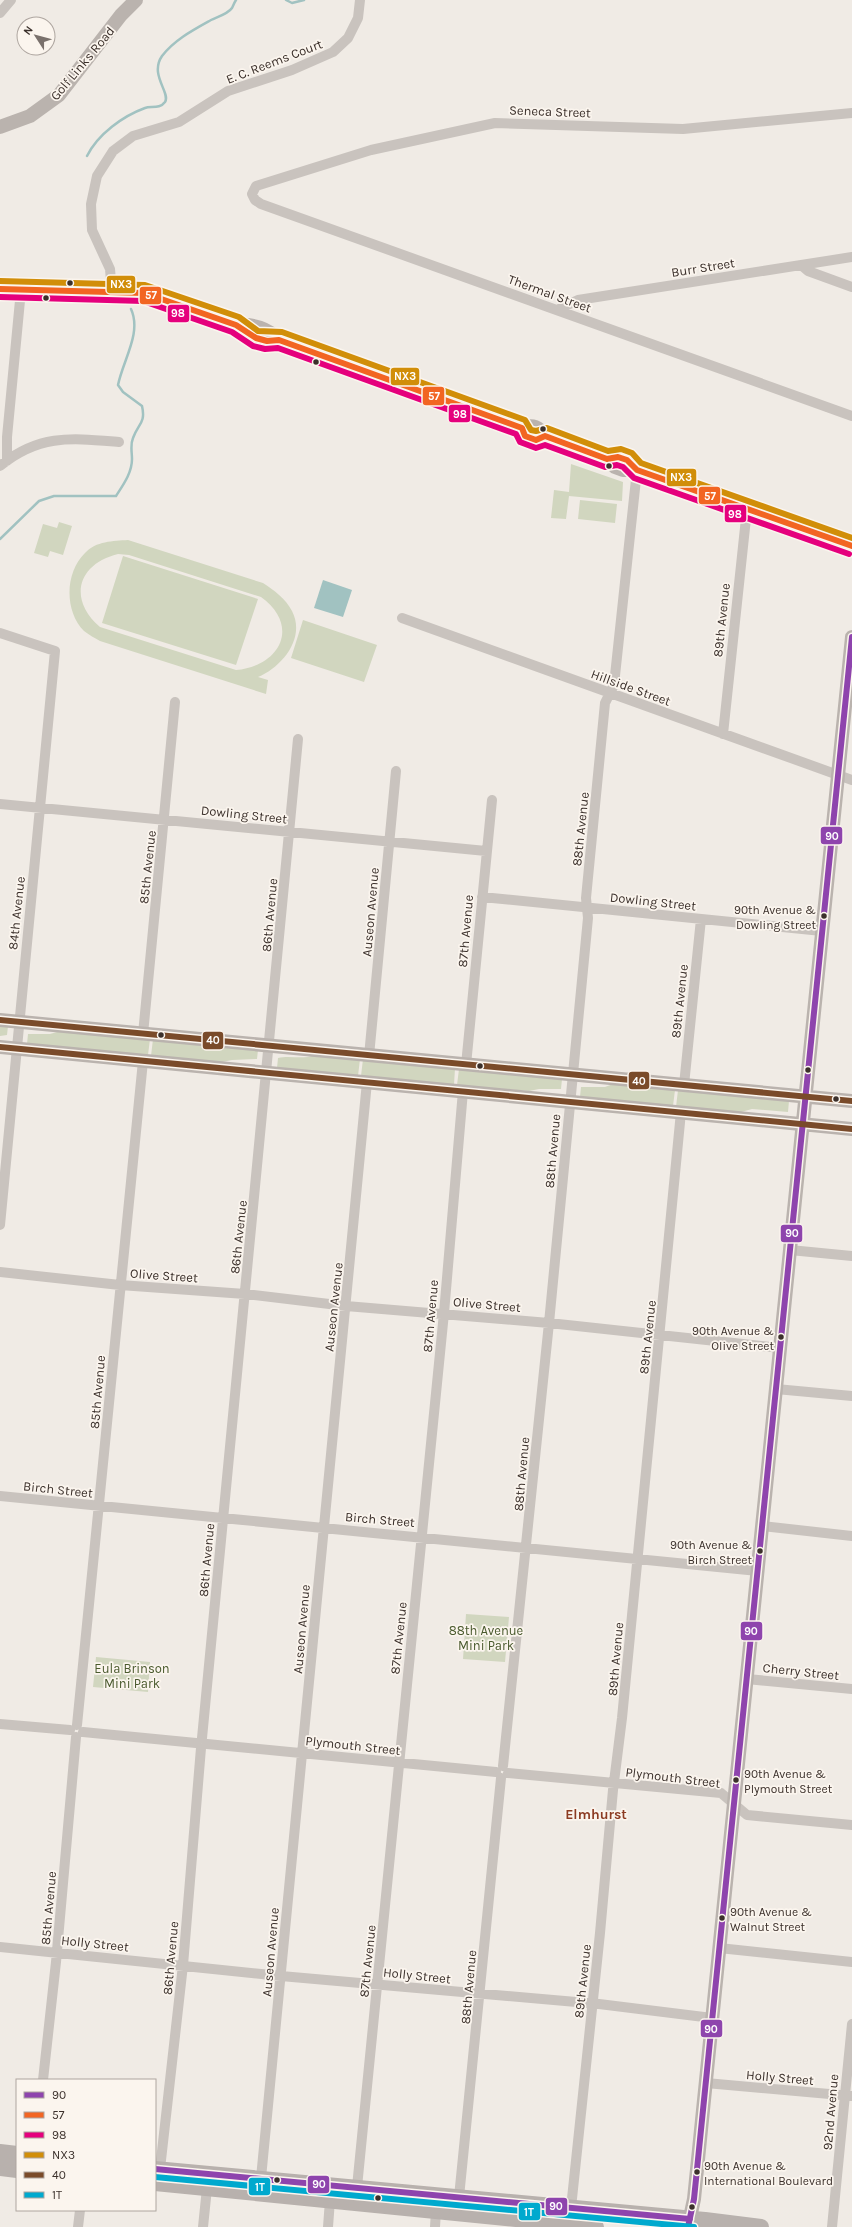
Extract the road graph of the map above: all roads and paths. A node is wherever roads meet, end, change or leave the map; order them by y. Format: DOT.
graph roads {
  1 [pos="11,0"];
  2 [pos="136,0"];
  3 [pos="360,0"];
  4 [pos="0,13"];
  5 [pos="852,113"];
  6 [pos="0,127"];
  7 [pos="256,186"];
  8 [pos="852,257"];
  9 [pos="801,265"];
  10 [pos="852,287"];
  11 [pos="0,289"];
  12 [pos="21,290"];
  13 [pos="112,292"];
  14 [pos="559,309"];
  15 [pos="852,416"];
  16 [pos="119,442"];
  17 [pos="3,464"];
  18 [pos="637,470"];
  19 [pos="747,509"];
  20 [pos="852,546"];
  21 [pos="402,618"];
  22 [pos="0,633"];
  23 [pos="852,637"];
  24 [pos="610,693"];
  25 [pos="175,702"];
  26 [pos="722,734"];
  27 [pos="298,739"];
  28 [pos="396,771"];
  29 [pos="838,776"];
  30 [pos="852,780"];
  31 [pos="492,800"];
  32 [pos="0,804"];
  33 [pos="40,808"];
  34 [pos="165,819"];
  35 [pos="290,832"];
  36 [pos="390,841"];
  37 [pos="486,851"];
  38 [pos="482,897"];
  39 [pos="587,907"];
  40 [pos="701,919"];
  41 [pos="822,931"];
  42 [pos="0,1020"];
  43 [pos="19,1022"];
  44 [pos="143,1034"];
  45 [pos="270,1046"];
  46 [pos="0,1047"];
  47 [pos="17,1048"];
  48 [pos="369,1056"];
  49 [pos="143,1060"];
  50 [pos="466,1065"];
  51 [pos="267,1072"];
  52 [pos="573,1075"];
  53 [pos="367,1082"];
  54 [pos="684,1085"];
  55 [pos="463,1091"];
  56 [pos="805,1097"];
  57 [pos="570,1102"];
  58 [pos="852,1102"];
  59 [pos="681,1112"];
  60 [pos="803,1124"];
  61 [pos="852,1129"];
  62 [pos="0,1225"];
  63 [pos="790,1250"];
  64 [pos="852,1256"];
  65 [pos="0,1272"];
  66 [pos="120,1285"];
  67 [pos="245,1294"];
  68 [pos="346,1306"];
  69 [pos="444,1314"];
  70 [pos="549,1323"];
  71 [pos="660,1334"];
  72 [pos="780,1348"];
  73 [pos="776,1389"];
  74 [pos="852,1396"];
  75 [pos="0,1496"];
  76 [pos="99,1506"];
  77 [pos="223,1518"];
  78 [pos="762,1526"];
  79 [pos="324,1528"];
  80 [pos="422,1536"];
  81 [pos="852,1536"];
  82 [pos="527,1548"];
  83 [pos="637,1558"];
  84 [pos="758,1571"];
  85 [pos="747,1679"];
  86 [pos="852,1689"];
  87 [pos="0,1724"];
  88 [pos="76,1731"];
  89 [pos="202,1743"];
  90 [pos="302,1753"];
  91 [pos="398,1762"];
  92 [pos="502,1772"];
  93 [pos="614,1783"];
  94 [pos="734,1804"];
  95 [pos="852,1825"];
  96 [pos="0,1947"];
  97 [pos="719,1948"];
  98 [pos="57,1952"];
  99 [pos="852,1962"];
  100 [pos="183,1965"];
  101 [pos="281,1976"];
  102 [pos="378,1984"];
  103 [pos="481,1994"];
  104 [pos="593,2004"];
  105 [pos="712,2018"];
  106 [pos="852,2024"];
  107 [pos="43,2079"];
  108 [pos="706,2083"];
  109 [pos="848,2096"];
  110 [pos="0,2152"];
  111 [pos="16,2154"];
  112 [pos="0,2168"];
  113 [pos="16,2170"];
  114 [pos="157,2174"];
  115 [pos="261,2178"];
  116 [pos="357,2187"];
  117 [pos="207,2188"];
  118 [pos="459,2197"];
  119 [pos="330,2200"];
  120 [pos="571,2208"];
  121 [pos="436,2210"];
  122 [pos="80,2211"];
  123 [pos="689,2223"];
  124 [pos="543,2224"];
  125 [pos="78,2227"];
  126 [pos="203,2227"];
  127 [pos="328,2227"];
  128 [pos="435,2227"];
  129 [pos="596,2227"];
  130 [pos="761,2227"];
  131 [pos="832,2227"];
  1 -- 4 [label="street"];
  2 -- 6 [label="main road, Golf Links Road"];
  3 -- 13 [label="street, E. C. Reems Court"];
  5 -- 7 [label="street, Seneca Street"];
  7 -- 14 [label="street, Thermal Street"];
  8 -- 9 [label="street, Burr Street"];
  9 -- 10 [label="street"];
  9 -- 14 [label="street, Burr Street"];
  11 -- 12 [label="main road"];
  12 -- 13 [label="main road"];
  12 -- 17 [label="street"];
  13 -- 18 [label="main road"];
  14 -- 15 [label="street, Thermal Street"];
  16 -- 17 [label="street"];
  18 -- 19 [label="main road"];
  18 -- 24 [label="street, 88th Avenue"];
  19 -- 20 [label="main road"];
  19 -- 26 [label="street, 89th Avenue"];
  21 -- 24 [label="street, Hillside Street"];
  22 -- 33 [label="street, 84th Avenue"];
  23 -- 29 [label="main road"];
  24 -- 26 [label="street, Hillside Street"];
  24 -- 39 [label="street, 88th Avenue"];
  25 -- 34 [label="street, 85th Avenue"];
  26 -- 29 [label="street, Hillside Street"];
  27 -- 35 [label="street, 86th Avenue"];
  28 -- 36 [label="street, Auseon Avenue"];
  29 -- 30 [label="street, Hillside Street"];
  29 -- 41 [label="main road"];
  31 -- 37 [label="street, 87th Avenue"];
  32 -- 33 [label="street, Dowling Street"];
  33 -- 34 [label="street, Dowling Street"];
  33 -- 43 [label="street, 84th Avenue"];
  34 -- 35 [label="street, Dowling Street"];
  34 -- 44 [label="street, 85th Avenue"];
  35 -- 36 [label="street, Dowling Street"];
  35 -- 45 [label="street, 86th Avenue"];
  36 -- 37 [label="street, Dowling Street"];
  36 -- 48 [label="street, Auseon Avenue"];
  37 -- 38 [label="street, 87th Avenue"];
  38 -- 39 [label="street, Dowling Street"];
  38 -- 50 [label="street, 87th Avenue"];
  39 -- 40 [label="street, Dowling Street"];
  39 -- 52 [label="street, 88th Avenue"];
  40 -- 41 [label="street, Dowling Street"];
  40 -- 54 [label="street, 89th Avenue"];
  41 -- 56 [label="main road"];
  42 -- 43 [label="main road"];
  43 -- 44 [label="main road"];
  43 -- 47 [label="street, 84th Avenue"];
  44 -- 45 [label="main road"];
  45 -- 48 [label="main road"];
  45 -- 51 [label="street, 86th Avenue"];
  46 -- 47 [label="main road"];
  47 -- 49 [label="main road"];
  47 -- 62 [label="street, 84th Avenue"];
  48 -- 50 [label="main road"];
  49 -- 51 [label="main road"];
  49 -- 66 [label="street, 85th Avenue"];
  50 -- 52 [label="main road"];
  51 -- 53 [label="main road"];
  51 -- 67 [label="street, 86th Avenue"];
  52 -- 54 [label="main road"];
  52 -- 57 [label="street, 88th Avenue"];
  53 -- 55 [label="main road"];
  53 -- 68 [label="street, Auseon Avenue"];
  54 -- 56 [label="main road"];
  55 -- 57 [label="main road"];
  55 -- 69 [label="street, 87th Avenue"];
  56 -- 58 [label="main road"];
  56 -- 60 [label="main road"];
  57 -- 59 [label="main road"];
  57 -- 70 [label="street, 88th Avenue"];
  59 -- 60 [label="main road"];
  59 -- 71 [label="street, 89th Avenue"];
  60 -- 61 [label="main road"];
  60 -- 63 [label="main road"];
  63 -- 64 [label="street"];
  63 -- 72 [label="main road"];
  65 -- 66 [label="street, Olive Street"];
  66 -- 67 [label="street, Olive Street"];
  66 -- 76 [label="street, 85th Avenue"];
  67 -- 68 [label="street, Olive Street"];
  67 -- 77 [label="street, 86th Avenue"];
  68 -- 69 [label="street, Olive Street"];
  68 -- 79 [label="street, Auseon Avenue"];
  69 -- 70 [label="street, Olive Street"];
  69 -- 80 [label="street, 87th Avenue"];
  70 -- 71 [label="street, Olive Street"];
  70 -- 82 [label="street, 88th Avenue"];
  71 -- 72 [label="street, Olive Street"];
  71 -- 83 [label="street, 89th Avenue"];
  72 -- 73 [label="main road"];
  73 -- 74 [label="street"];
  73 -- 78 [label="main road"];
  75 -- 76 [label="street, Birch Street"];
  76 -- 77 [label="street, Birch Street"];
  76 -- 88 [label="street, 85th Avenue"];
  77 -- 79 [label="street, Birch Street"];
  77 -- 89 [label="street, 86th Avenue"];
  78 -- 81 [label="street"];
  78 -- 84 [label="main road"];
  79 -- 80 [label="street, Birch Street"];
  79 -- 90 [label="street, Auseon Avenue"];
  80 -- 82 [label="street, Birch Street"];
  80 -- 91 [label="street, 87th Avenue"];
  82 -- 83 [label="street, Birch Street"];
  82 -- 92 [label="street, 88th Avenue"];
  83 -- 84 [label="street, Birch Street"];
  83 -- 93 [label="street, 89th Avenue"];
  84 -- 85 [label="main road"];
  85 -- 86 [label="street, Cherry Street"];
  85 -- 94 [label="main road"];
  87 -- 88 [label="street, Plymouth Street"];
  88 -- 89 [label="street, Plymouth Street"];
  88 -- 98 [label="street, 85th Avenue"];
  89 -- 90 [label="street, Plymouth Street"];
  89 -- 100 [label="street, 86th Avenue"];
  90 -- 91 [label="street, Plymouth Street"];
  90 -- 101 [label="street, Auseon Avenue"];
  91 -- 92 [label="street, Plymouth Street"];
  91 -- 102 [label="street, 87th Avenue"];
  92 -- 93 [label="street, Plymouth Street"];
  92 -- 103 [label="street, 88th Avenue"];
  93 -- 94 [label="street, Plymouth Street"];
  93 -- 104 [label="street, 89th Avenue"];
  94 -- 95 [label="street, Plymouth Street"];
  94 -- 97 [label="main road"];
  96 -- 98 [label="street, Holly Street"];
  97 -- 99 [label="street"];
  97 -- 105 [label="main road"];
  98 -- 100 [label="street, Holly Street"];
  98 -- 107 [label="street, 85th Avenue"];
  100 -- 101 [label="street, Holly Street"];
  100 -- 114 [label="street, 86th Avenue"];
  101 -- 102 [label="street, Holly Street"];
  101 -- 115 [label="street, Auseon Avenue"];
  102 -- 103 [label="street, Holly Street"];
  102 -- 116 [label="street, 87th Avenue"];
  103 -- 104 [label="street, Holly Street"];
  103 -- 118 [label="street, 88th Avenue"];
  104 -- 105 [label="street, Holly Street"];
  104 -- 120 [label="street, 89th Avenue"];
  105 -- 108 [label="main road"];
  106 -- 109 [label="street, 92nd Avenue"];
  108 -- 109 [label="street, Holly Street"];
  108 -- 123 [label="main road"];
  109 -- 131 [label="street, 92nd Avenue"];
  110 -- 111 [label="main road"];
  112 -- 113 [label="main road"];
  114 -- 115 [label="main road"];
  114 -- 117 [label="main road"];
  115 -- 116 [label="main road"];
  116 -- 118 [label="main road"];
  117 -- 119 [label="main road"];
  117 -- 126 [label="street"];
  118 -- 120 [label="main road"];
  119 -- 121 [label="main road"];
  119 -- 127 [label="street"];
  120 -- 123 [label="main road"];
  121 -- 124 [label="main road"];
  121 -- 128 [label="street"];
  122 -- 125 [label="street"];
  123 -- 130 [label="main road"];
  124 -- 129 [label="main road"];
}
